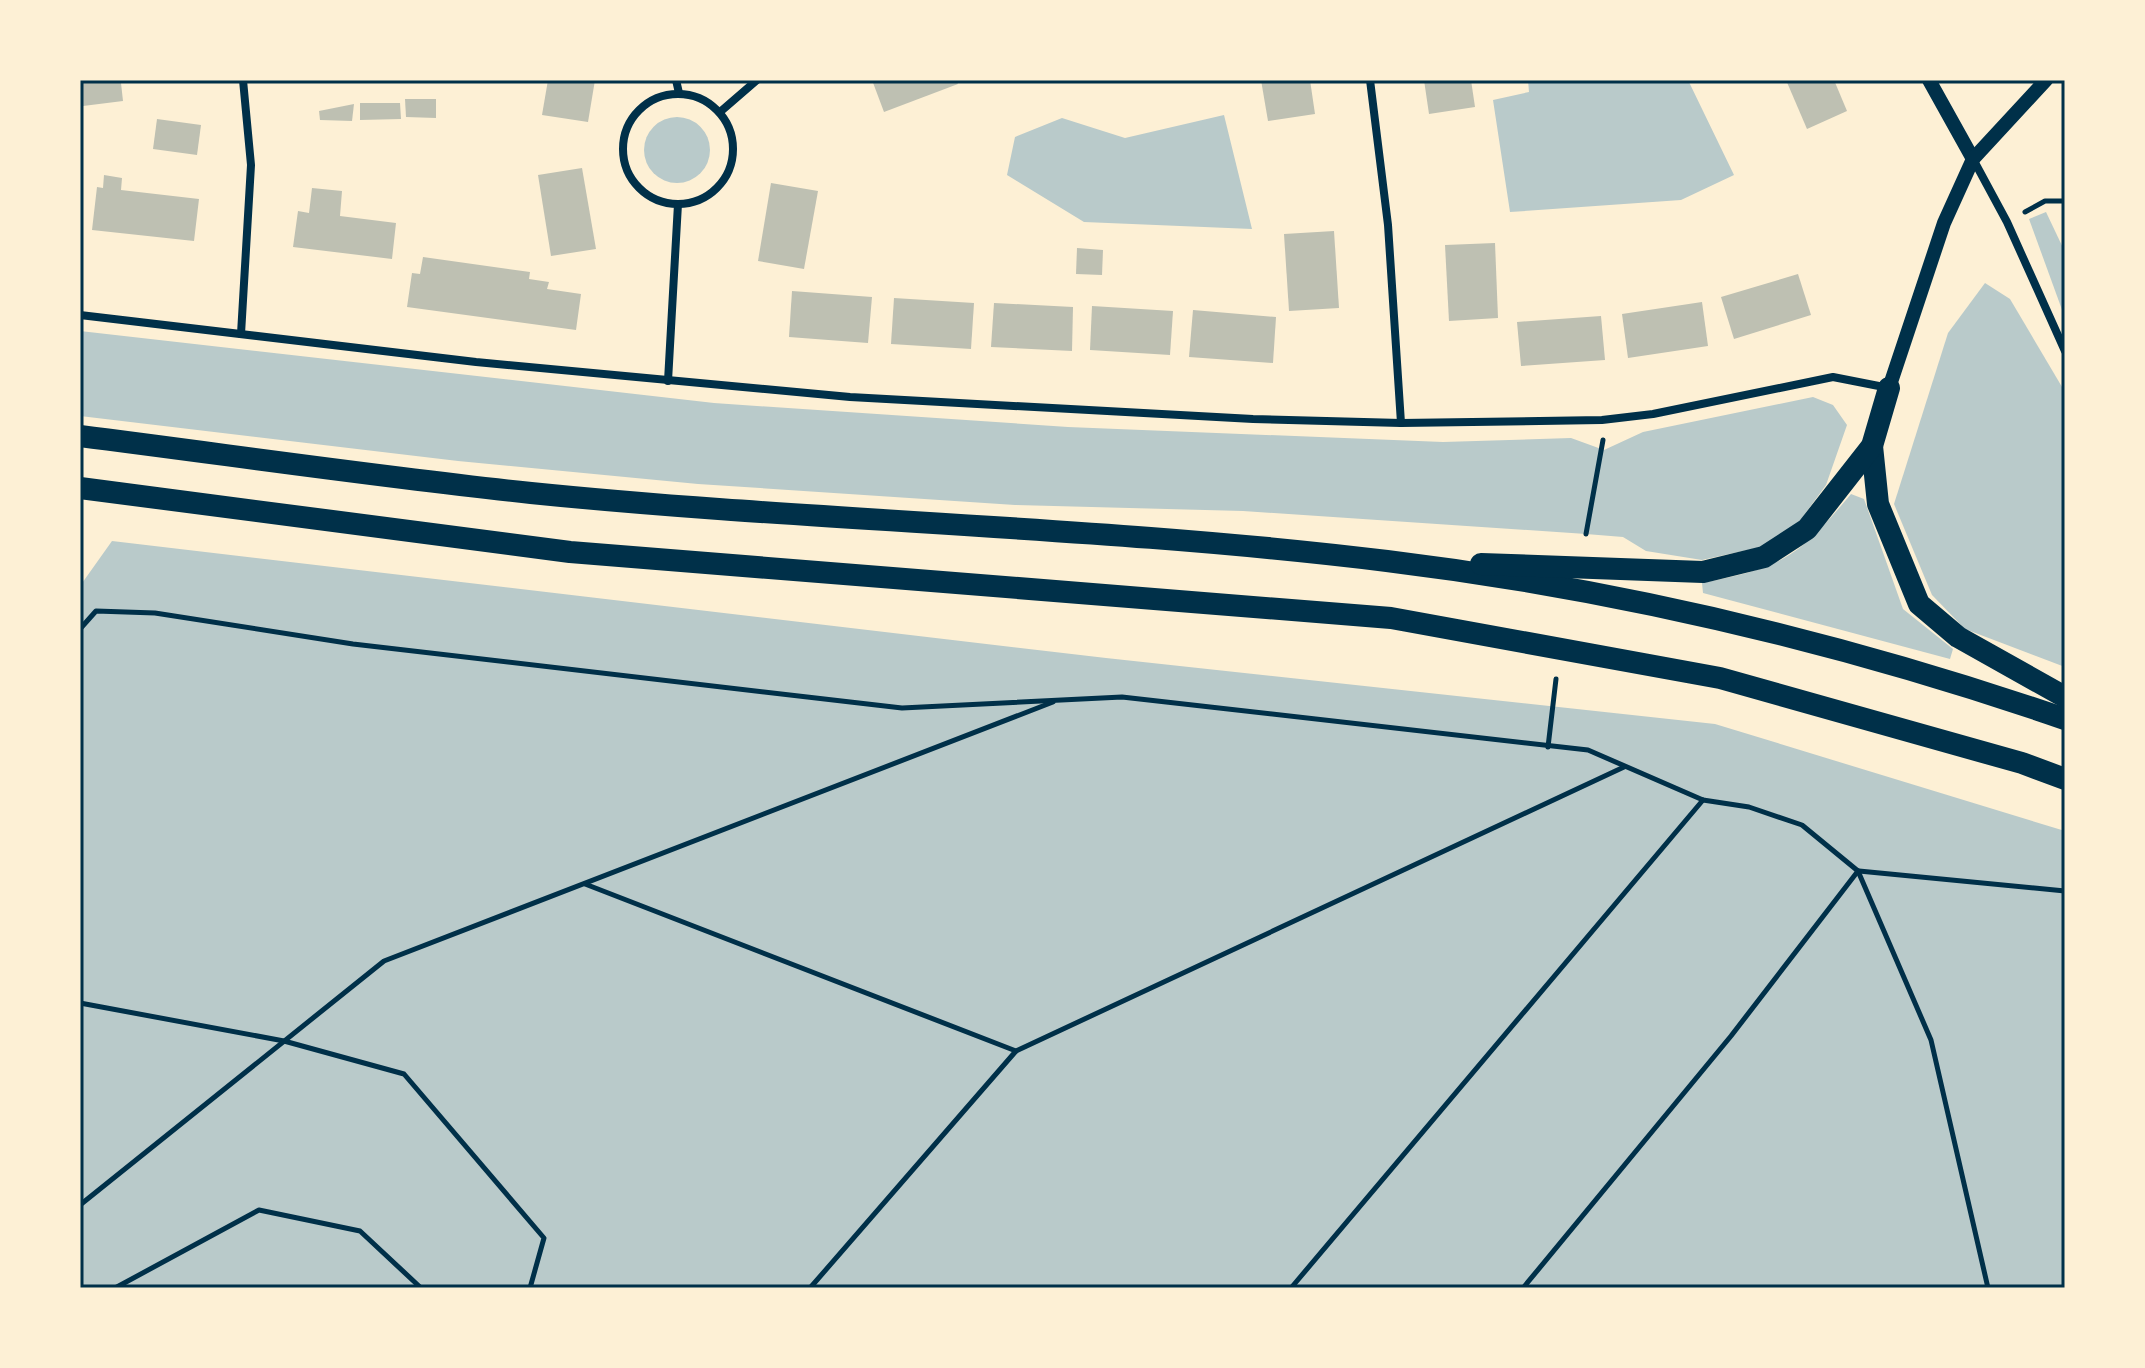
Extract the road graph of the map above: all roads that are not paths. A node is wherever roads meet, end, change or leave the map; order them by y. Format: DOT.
graph roads {
  1 [pos="243,80"];
  2 [pos="676,80"];
  3 [pos="757,80"];
  4 [pos="1370,80"];
  5 [pos="1929,80"];
  6 [pos="2046,80"];
  7 [pos="679,93"];
  8 [pos="720,112"];
  9 [pos="1973,159"];
  10 [pos="678,204"];
  11 [pos="80,315"];
  12 [pos="241,334"];
  13 [pos="2065,351"];
  14 [pos="668,381"];
  15 [pos="1889,388"];
  16 [pos="1401,423"];
  17 [pos="80,436"];
  18 [pos="1872,446"];
  19 [pos="80,488"];
  20 [pos="1391,562"];
  21 [pos="2065,697"];
  22 [pos="2065,719"];
  23 [pos="2065,779"];
  1 -- 12 [label="street"];
  2 -- 7 [label="street"];
  3 -- 8 [label="street"];
  4 -- 16 [label="street"];
  5 -- 9 [label="street"];
  6 -- 9 [label="street"];
  7 -- 8 [label="street"];
  7 -- 10 [label="street"];
  8 -- 10 [label="street"];
  9 -- 13 [label="street"];
  9 -- 15 [label="street"];
  10 -- 14 [label="street"];
  11 -- 12 [label="street"];
  12 -- 14 [label="street"];
  14 -- 16 [label="street"];
  15 -- 16 [label="street"];
  15 -- 18 [label="highway"];
  17 -- 20 [label="highway"];
  18 -- 20 [label="highway"];
  18 -- 21 [label="highway"];
  19 -- 23 [label="highway"];
  20 -- 22 [label="highway"];
}
